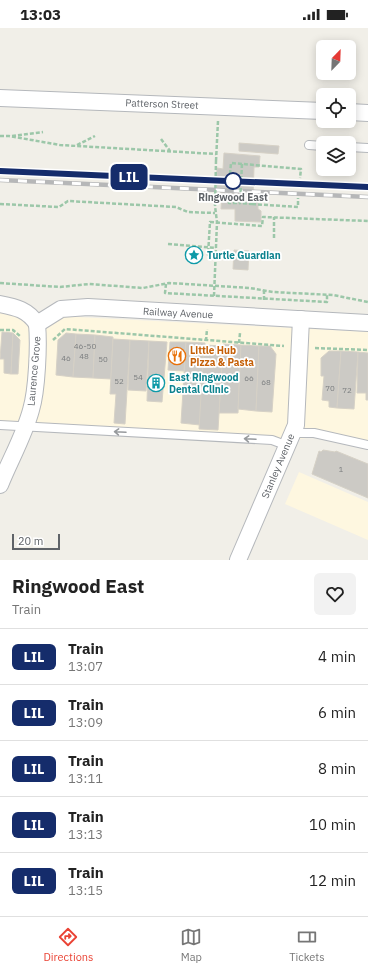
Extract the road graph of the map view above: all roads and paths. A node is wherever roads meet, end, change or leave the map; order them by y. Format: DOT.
graph roads {
  1 [pos="0,98"];
  2 [pos="218,106"];
  3 [pos="316,111"];
  4 [pos="356,112"];
  5 [pos="368,113"];
  6 [pos="42,132"];
  7 [pos="0,136"];
  8 [pos="10,136"];
  9 [pos="95,136"];
  10 [pos="161,139"];
  11 [pos="76,145"];
  12 [pos="309,145"];
  13 [pos="316,146"];
  14 [pos="356,147"];
  15 [pos="368,148"];
  16 [pos="170,151"];
  17 [pos="216,154"];
  18 [pos="242,164"];
  19 [pos="230,174"];
  20 [pos="300,178"];
  21 [pos="215,179"];
  22 [pos="241,180"];
  23 [pos="230,195"];
  24 [pos="298,198"];
  25 [pos="240,203"];
  26 [pos="0,204"];
  27 [pos="215,213"];
  28 [pos="274,218"];
  29 [pos="368,221"];
  30 [pos="217,222"];
  31 [pos="274,238"];
  32 [pos="168,244"];
  33 [pos="208,247"];
  34 [pos="216,248"];
  35 [pos="216,258"];
  36 [pos="0,283"];
  37 [pos="166,284"];
  38 [pos="214,287"];
  39 [pos="327,295"];
  40 [pos="214,296"];
  41 [pos="368,302"];
  42 [pos="0,304"];
  43 [pos="301,319"];
  44 [pos="368,323"];
  45 [pos="37,324"];
  46 [pos="208,324"];
  47 [pos="0,330"];
  48 [pos="240,333"];
  49 [pos="28,338"];
  50 [pos="49,340"];
  51 [pos="206,341"];
  52 [pos="240,343"];
  53 [pos="300,347"];
  54 [pos="368,350"];
  55 [pos="0,425"];
  56 [pos="25,427"];
  57 [pos="290,439"];
  58 [pos="368,445"];
  59 [pos="0,485"];
  60 [pos="238,560"];
  1 -- 2 [label="street, Patterson Street"];
  2 -- 3 [label="street, Patterson Street"];
  2 -- 17 [label="path"];
  4 -- 5 [label="street"];
  6 -- 8 [label="path"];
  7 -- 8 [label="path"];
  8 -- 11 [label="path"];
  9 -- 11 [label="path"];
  10 -- 16 [label="path"];
  11 -- 16 [label="path"];
  12 -- 13 [label="lane"];
  14 -- 15 [label="lane"];
  16 -- 17 [label="path"];
  17 -- 21 [label="path, bridge"];
  18 -- 19 [label="path"];
  18 -- 20 [label="path"];
  18 -- 22 [label="path, bridge"];
  21 -- 22 [label="path"];
  21 -- 27 [label="path, bridge"];
  22 -- 25 [label="path, bridge"];
  23 -- 25 [label="path"];
  24 -- 25 [label="path, bridge"];
  26 -- 27 [label="path"];
  27 -- 30 [label="path"];
  28 -- 29 [label="path"];
  28 -- 30 [label="path"];
  28 -- 31 [label="path"];
  30 -- 33 [label="path"];
  30 -- 34 [label="path"];
  32 -- 33 [label="path"];
  33 -- 34 [label="path"];
  33 -- 35 [label="path"];
  34 -- 35 [label="path"];
  35 -- 38 [label="path"];
  36 -- 37 [label="path"];
  37 -- 38 [label="path"];
  37 -- 40 [label="path"];
  38 -- 39 [label="path"];
  38 -- 40 [label="path"];
  39 -- 40 [label="path"];
  39 -- 41 [label="path"];
  42 -- 45 [label="street"];
  43 -- 44 [label="street, Railway Avenue"];
  43 -- 45 [label="street, Railway Avenue"];
  43 -- 53 [label="street, Stanley Avenue"];
  45 -- 56 [label="street, Laurence Grove"];
  46 -- 51 [label="path"];
  47 -- 49 [label="path"];
  48 -- 52 [label="path"];
  50 -- 51 [label="path"];
  51 -- 52 [label="path"];
  52 -- 53 [label="path"];
  53 -- 54 [label="path"];
  53 -- 57 [label="street, Stanley Avenue"];
  55 -- 56 [label="lane"];
  57 -- 56 [label="lane, one-way"];
  56 -- 59 [label="street, Laurence Grove"];
  57 -- 58 [label="lane"];
  57 -- 60 [label="street, Stanley Avenue"];
}
